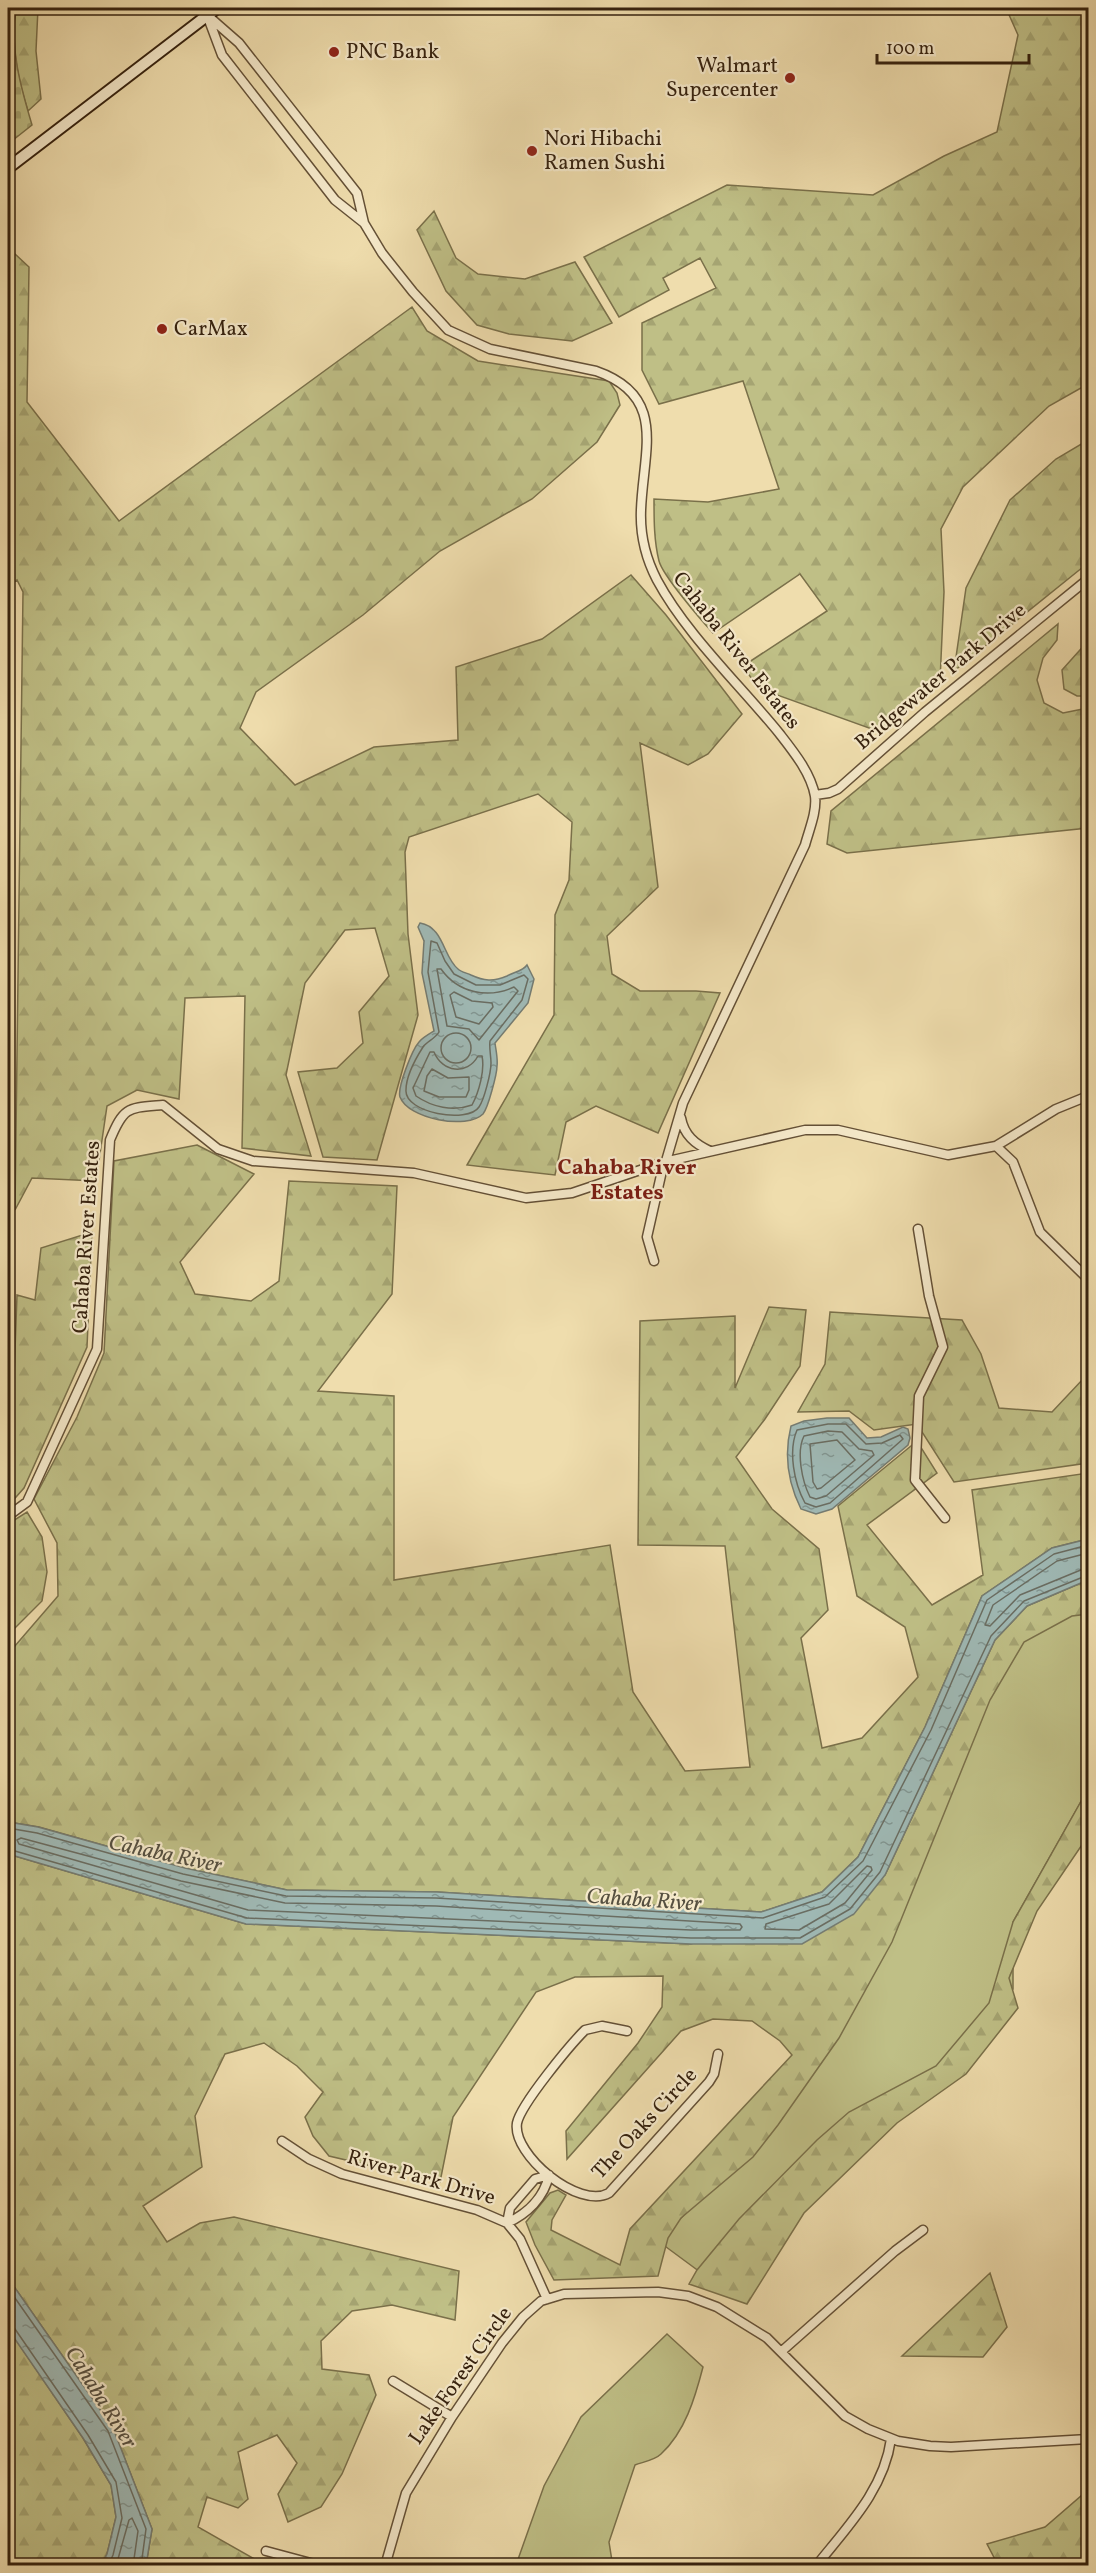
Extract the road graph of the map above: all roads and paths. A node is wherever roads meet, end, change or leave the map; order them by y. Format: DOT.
graph roads {
  1 [pos="217,8"];
  2 [pos="207,15"];
  3 [pos="8,168"];
  4 [pos="364,223"];
  5 [pos="1089,579"];
  6 [pos="815,795"];
  7 [pos="1089,1096"];
  8 [pos="681,1116"];
  9 [pos="996,1146"];
  10 [pos="711,1152"];
  11 [pos="665,1162"];
  12 [pos="918,1228"];
  13 [pos="654,1261"];
  14 [pos="1089,1279"];
  15 [pos="8,1516"];
  16 [pos="945,1518"];
  17 [pos="627,2031"];
  18 [pos="718,2054"];
  19 [pos="282,2141"];
  20 [pos="549,2175"];
  21 [pos="507,2223"];
  22 [pos="923,2230"];
  23 [pos="1089,2296"];
  24 [pos="547,2299"];
  25 [pos="783,2351"];
  26 [pos="393,2381"];
  27 [pos="452,2416"];
  28 [pos="891,2439"];
  29 [pos="1089,2439"];
  30 [pos="266,2551"];
  31 [pos="322,2565"];
  32 [pos="385,2565"];
  33 [pos="816,2565"];
  1 -- 2 [label="main road"];
  2 -- 3 [label="main road"];
  2 -- 4 [label="street, Cahaba River Estates"];
  2 -- 4 [label="street, Cahaba River Estates"];
  4 -- 6 [label="street, Cahaba River Estates"];
  5 -- 6 [label="street, Bridgewater Park Drive"];
  6 -- 8 [label="street"];
  7 -- 9 [label="street, Cahaba River Estates"];
  8 -- 10 [label="street"];
  8 -- 11 [label="street"];
  9 -- 10 [label="street, Cahaba River Estates"];
  9 -- 14 [label="street"];
  10 -- 11 [label="street, Cahaba River Estates"];
  11 -- 13 [label="street"];
  11 -- 15 [label="street, Cahaba River Estates"];
  12 -- 16 [label="street"];
  17 -- 20 [label="street, The Oaks Circle"];
  18 -- 20 [label="street, The Oaks Circle"];
  19 -- 21 [label="street, River Park Drive"];
  20 -- 21 [label="street"];
  20 -- 21 [label="street"];
  21 -- 24 [label="street, River Park Drive"];
  22 -- 25 [label="street"];
  23 -- 29 [label="street"];
  24 -- 25 [label="street, Lake Forest Circle"];
  24 -- 27 [label="street, Lake Forest Circle"];
  25 -- 28 [label="street, Lake Forest Circle"];
  26 -- 27 [label="street"];
  27 -- 32 [label="street, Lake Forest Circle"];
  28 -- 29 [label="street, Lake Forest Circle"];
  28 -- 33 [label="street"];
  30 -- 31 [label="street"];
}
